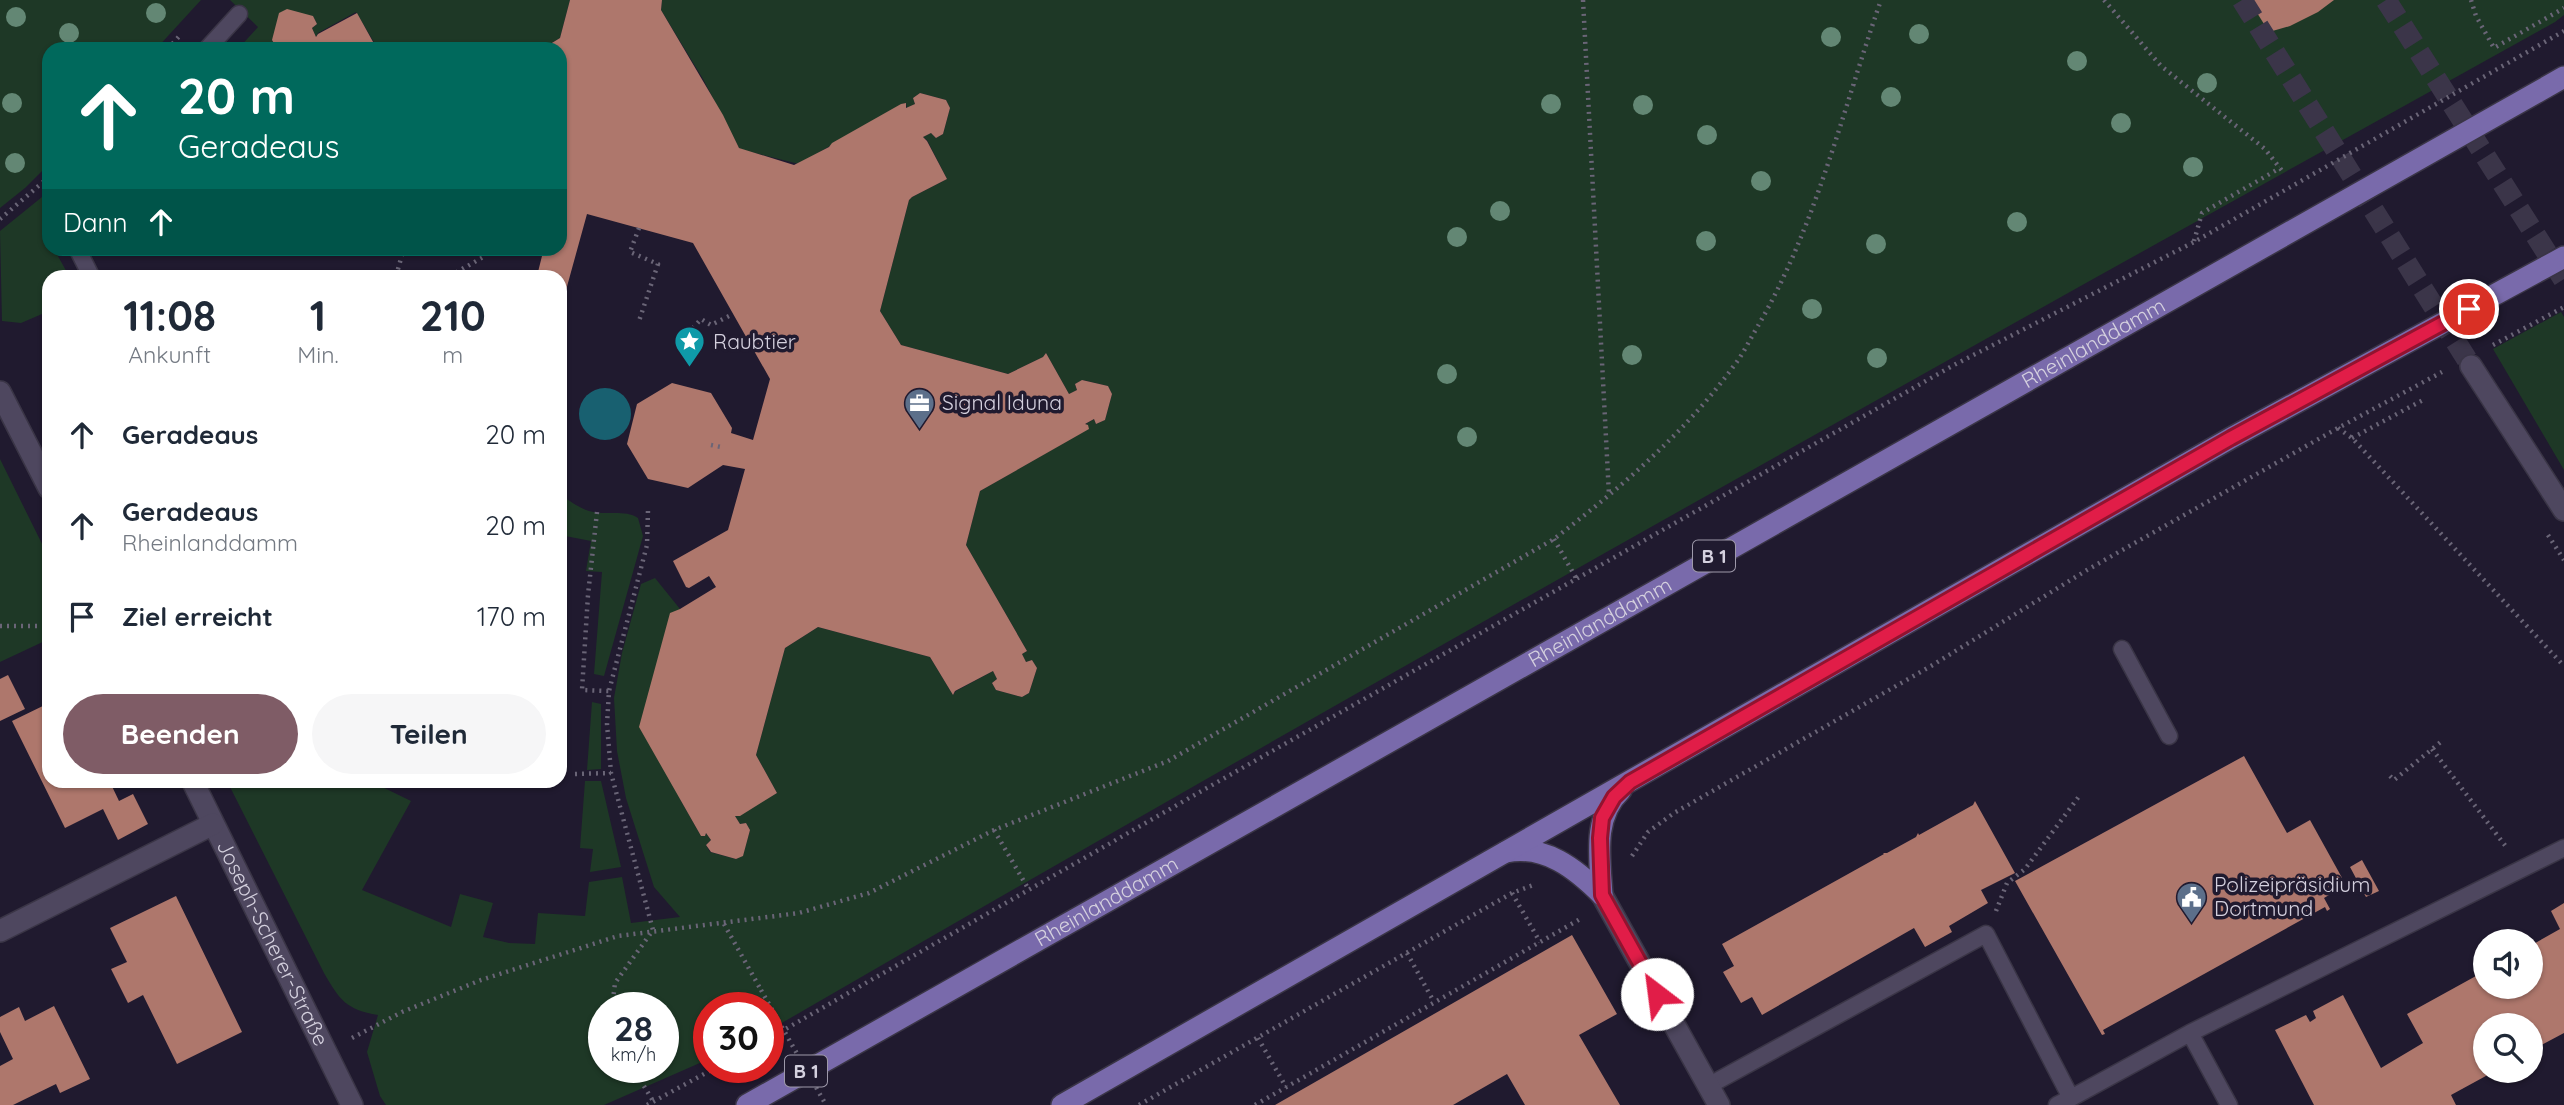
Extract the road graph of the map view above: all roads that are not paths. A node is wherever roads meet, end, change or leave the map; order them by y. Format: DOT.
graph roads {
  1 [pos="239,14"];
  2 [pos="213,42"];
  3 [pos="2564,77"];
  4 [pos="2564,257"];
  5 [pos="2471,366"];
  6 [pos="0,392"];
  7 [pos="42,474"];
  8 [pos="2564,510"];
  9 [pos="2122,649"];
  10 [pos="2169,736"];
  11 [pos="1630,782"];
  12 [pos="196,788"];
  13 [pos="213,824"];
  14 [pos="2564,848"];
  15 [pos="1504,852"];
  16 [pos="1602,895"];
  17 [pos="0,931"];
  18 [pos="2190,1034"];
  19 [pos="1708,1086"];
  20 [pos="2064,1101"];
  21 [pos="352,1105"];
  22 [pos="747,1105"];
  23 [pos="1062,1105"];
  24 [pos="1719,1105"];
  25 [pos="2229,1105"];
  1 -- 2 [label="lane"];
  3 -- 22 [label="main road, Rheinlanddamm / B 1"];
  4 -- 11 [label="main road"];
  5 -- 8 [label="street"];
  6 -- 7 [label="street"];
  9 -- 10 [label="lane"];
  11 -- 15 [label="main road"];
  11 -- 16 [label="main road"];
  12 -- 13 [label="street, Joseph-Scherer-Straße"];
  13 -- 17 [label="street"];
  13 -- 21 [label="street, Joseph-Scherer-Straße"];
  14 -- 18 [label="lane"];
  15 -- 16 [label="main road"];
  15 -- 23 [label="main road"];
  16 -- 19 [label="street"];
  18 -- 20 [label="lane"];
  18 -- 25 [label="lane"];
  19 -- 20 [label="lane"];
  19 -- 24 [label="street"];
}
